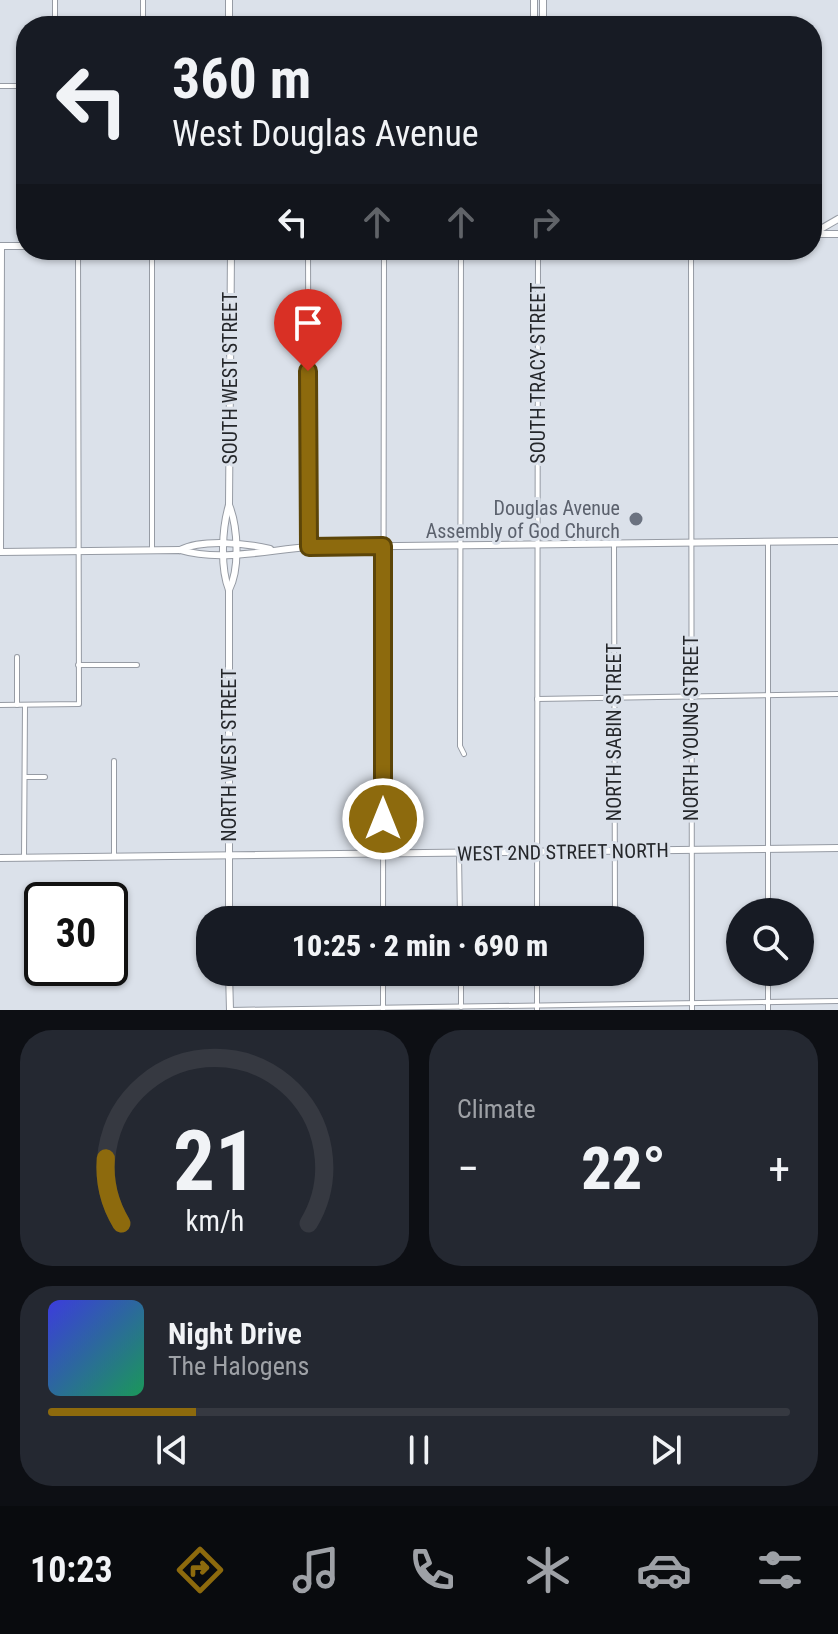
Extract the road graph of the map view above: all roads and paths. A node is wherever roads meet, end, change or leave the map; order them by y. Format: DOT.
graph roads {
  1 [pos="1,246"];
  2 [pos="78,260"];
  3 [pos="152,260"];
  4 [pos="231,260"];
  5 [pos="308,260"];
  6 [pos="384,260"];
  7 [pos="461,260"];
  8 [pos="538,260"];
  9 [pos="691,260"];
  10 [pos="229,505"];
  11 [pos="768,541"];
  12 [pos="838,541"];
  13 [pos="691,542"];
  14 [pos="614,544"];
  15 [pos="537,545"];
  16 [pos="383,546"];
  17 [pos="461,546"];
  18 [pos="309,547"];
  19 [pos="225,549"];
  20 [pos="152,550"];
  21 [pos="234,550"];
  22 [pos="78,551"];
  23 [pos="1,552"];
  24 [pos="229,590"];
  25 [pos="17,657"];
  26 [pos="78,665"];
  27 [pos="137,665"];
  28 [pos="838,694"];
  29 [pos="768,695"];
  30 [pos="691,696"];
  31 [pos="614,697"];
  32 [pos="537,699"];
  33 [pos="0,705"];
  34 [pos="17,705"];
  35 [pos="25,705"];
  36 [pos="464,754"];
  37 [pos="114,761"];
  38 [pos="25,777"];
  39 [pos="45,777"];
  40 [pos="838,848"];
  41 [pos="767,850"];
  42 [pos="616,851"];
  43 [pos="691,851"];
  44 [pos="537,852"];
  45 [pos="459,853"];
  46 [pos="383,854"];
  47 [pos="229,856"];
  48 [pos="114,857"];
  49 [pos="0,858"];
  50 [pos="24,858"];
  51 [pos="768,898"];
  52 [pos="229,906"];
  53 [pos="383,906"];
  54 [pos="460,906"];
  55 [pos="537,906"];
  56 [pos="615,906"];
  57 [pos="229,986"];
  58 [pos="383,986"];
  59 [pos="461,986"];
  60 [pos="537,986"];
  61 [pos="768,986"];
  62 [pos="838,1001"];
  63 [pos="768,1003"];
  64 [pos="461,1007"];
  65 [pos="692,1007"];
  66 [pos="537,1008"];
  67 [pos="383,1009"];
  68 [pos="230,1010"];
  69 [pos="768,1010"];
  1 -- 23 [label="street"];
  2 -- 22 [label="street"];
  3 -- 20 [label="street"];
  4 -- 10 [label="street, SOUTH WEST STREET"];
  5 -- 18 [label="street"];
  6 -- 16 [label="street"];
  7 -- 17 [label="street"];
  8 -- 15 [label="street, SOUTH TRACY STREET"];
  9 -- 13 [label="street, NORTH YOUNG STREET"];
  10 -- 19 [label="street, SOUTH WEST STREET"];
  10 -- 21 [label="street, SOUTH WEST STREET"];
  11 -- 12 [label="street"];
  11 -- 13 [label="street"];
  11 -- 29 [label="street"];
  13 -- 14 [label="street"];
  13 -- 30 [label="street, NORTH YOUNG STREET"];
  14 -- 15 [label="street"];
  14 -- 31 [label="street, NORTH SABIN STREET"];
  15 -- 17 [label="street"];
  15 -- 32 [label="street, SOUTH TRACY STREET"];
  16 -- 17 [label="street"];
  16 -- 18 [label="street"];
  16 -- 46 [label="street"];
  17 -- 36 [label="street"];
  18 -- 21 [label="street"];
  19 -- 20 [label="street"];
  19 -- 21 [label="street"];
  19 -- 24 [label="street, NORTH WEST STREET"];
  20 -- 22 [label="street"];
  21 -- 24 [label="street, NORTH WEST STREET"];
  22 -- 23 [label="street"];
  22 -- 26 [label="street"];
  24 -- 47 [label="street, NORTH WEST STREET"];
  25 -- 34 [label="street"];
  26 -- 27 [label="street"];
  26 -- 35 [label="street"];
  28 -- 29 [label="street"];
  29 -- 30 [label="street"];
  29 -- 41 [label="street"];
  30 -- 31 [label="street"];
  30 -- 43 [label="street, NORTH YOUNG STREET"];
  31 -- 32 [label="street"];
  31 -- 42 [label="street, NORTH SABIN STREET"];
  32 -- 44 [label="street, SOUTH TRACY STREET"];
  33 -- 34 [label="street"];
  34 -- 35 [label="street"];
  35 -- 38 [label="street"];
  37 -- 48 [label="street"];
  38 -- 39 [label="street"];
  38 -- 50 [label="street"];
  40 -- 41 [label="street, WEST 2ND STREET NORTH"];
  41 -- 43 [label="street, WEST 2ND STREET NORTH"];
  41 -- 51 [label="street"];
  42 -- 43 [label="street, WEST 2ND STREET NORTH"];
  42 -- 44 [label="street, WEST 2ND STREET NORTH"];
  42 -- 56 [label="street, NORTH SABIN STREET"];
  43 -- 65 [label="street, NORTH YOUNG STREET"];
  44 -- 45 [label="street, WEST 2ND STREET NORTH"];
  44 -- 55 [label="street, SOUTH TRACY STREET"];
  45 -- 46 [label="street, WEST 2ND STREET NORTH"];
  45 -- 54 [label="street"];
  46 -- 47 [label="street, WEST 2ND STREET NORTH"];
  46 -- 53 [label="street"];
  47 -- 48 [label="street, WEST 2ND STREET NORTH"];
  47 -- 52 [label="street, NORTH WEST STREET"];
  48 -- 50 [label="street, WEST 2ND STREET NORTH"];
  49 -- 50 [label="street, WEST 2ND STREET NORTH"];
  57 -- 68 [label="street"];
  58 -- 67 [label="street"];
  59 -- 64 [label="street"];
  60 -- 66 [label="street"];
  61 -- 63 [label="street"];
  62 -- 63 [label="street"];
  63 -- 65 [label="street"];
  63 -- 69 [label="street"];
  64 -- 66 [label="street"];
  64 -- 67 [label="street"];
  65 -- 66 [label="street"];
  67 -- 68 [label="street"];
}
